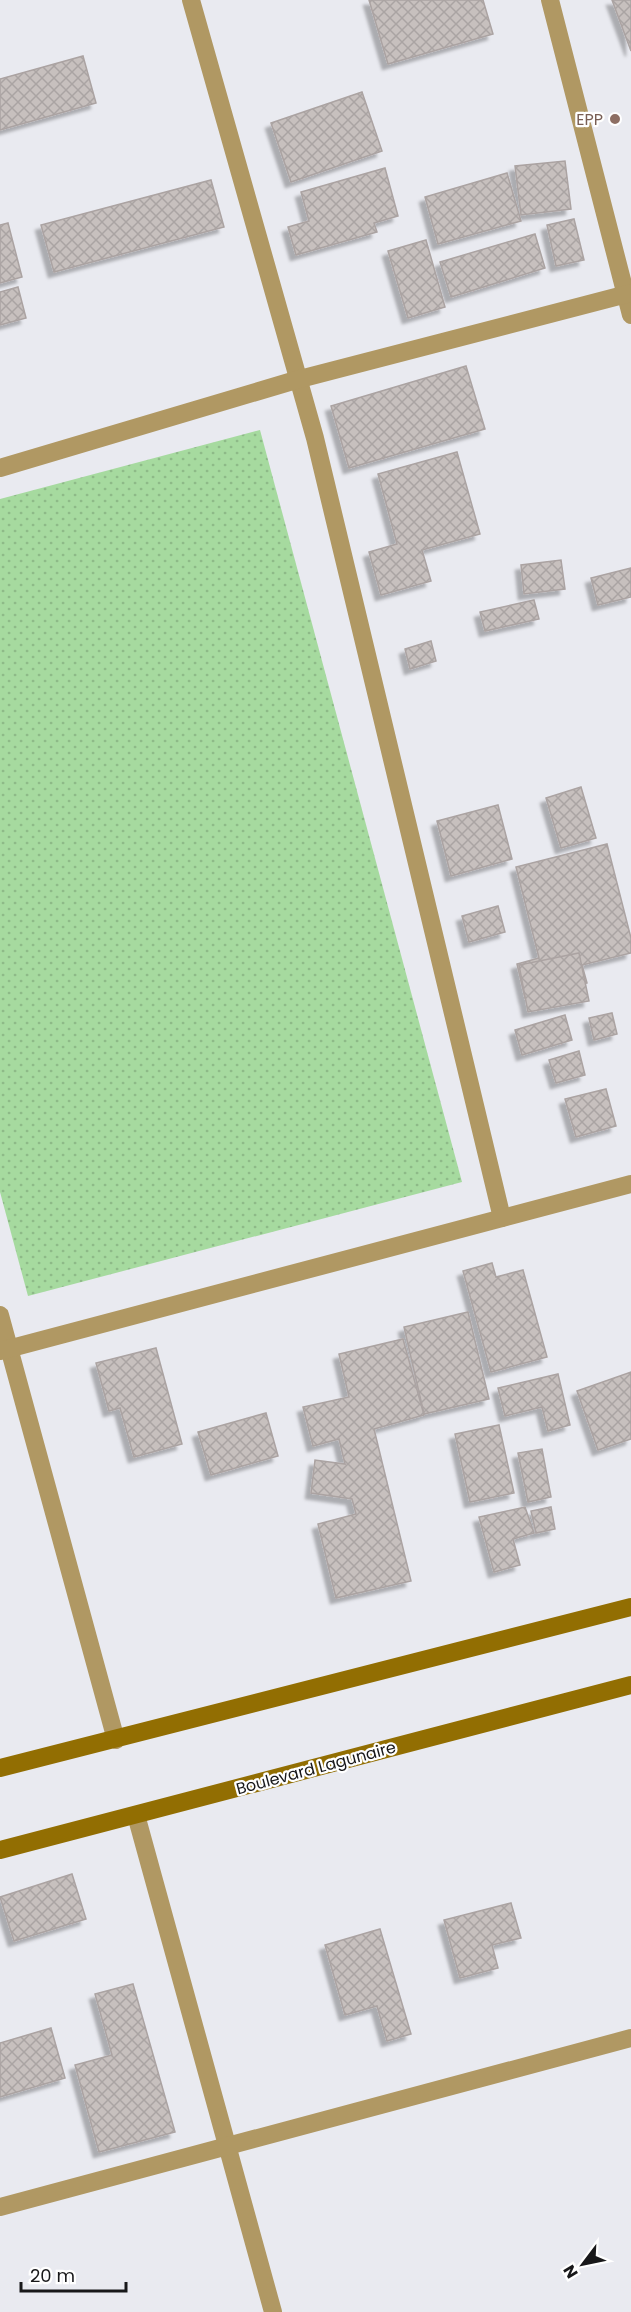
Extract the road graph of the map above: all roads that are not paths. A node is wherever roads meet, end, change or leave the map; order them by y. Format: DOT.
graph roads {
  1 [pos="191,0"];
  2 [pos="550,0"];
  3 [pos="628,294"];
  4 [pos="631,315"];
  5 [pos="296,380"];
  6 [pos="0,468"];
  7 [pos="631,1184"];
  8 [pos="502,1218"];
  9 [pos="0,1315"];
  10 [pos="4,1350"];
  11 [pos="631,1607"];
  12 [pos="631,1684"];
  13 [pos="116,1740"];
  14 [pos="0,1768"];
  15 [pos="136,1815"];
  16 [pos="0,1850"];
  17 [pos="631,2038"];
  18 [pos="227,2146"];
  19 [pos="0,2207"];
  20 [pos="273,2312"];
  1 -- 5 [label="street"];
  2 -- 3 [label="street"];
  3 -- 4 [label="street"];
  3 -- 5 [label="street"];
  5 -- 6 [label="street"];
  5 -- 8 [label="street"];
  7 -- 8 [label="street"];
  8 -- 10 [label="street"];
  9 -- 10 [label="street"];
  10 -- 13 [label="street"];
  11 -- 13 [label="main road"];
  12 -- 15 [label="main road, Boulevard Lagunaire"];
  13 -- 14 [label="main road"];
  15 -- 16 [label="main road, Boulevard Lagunaire"];
  15 -- 18 [label="street"];
  17 -- 18 [label="street"];
  18 -- 19 [label="street"];
  18 -- 20 [label="street"];
}
